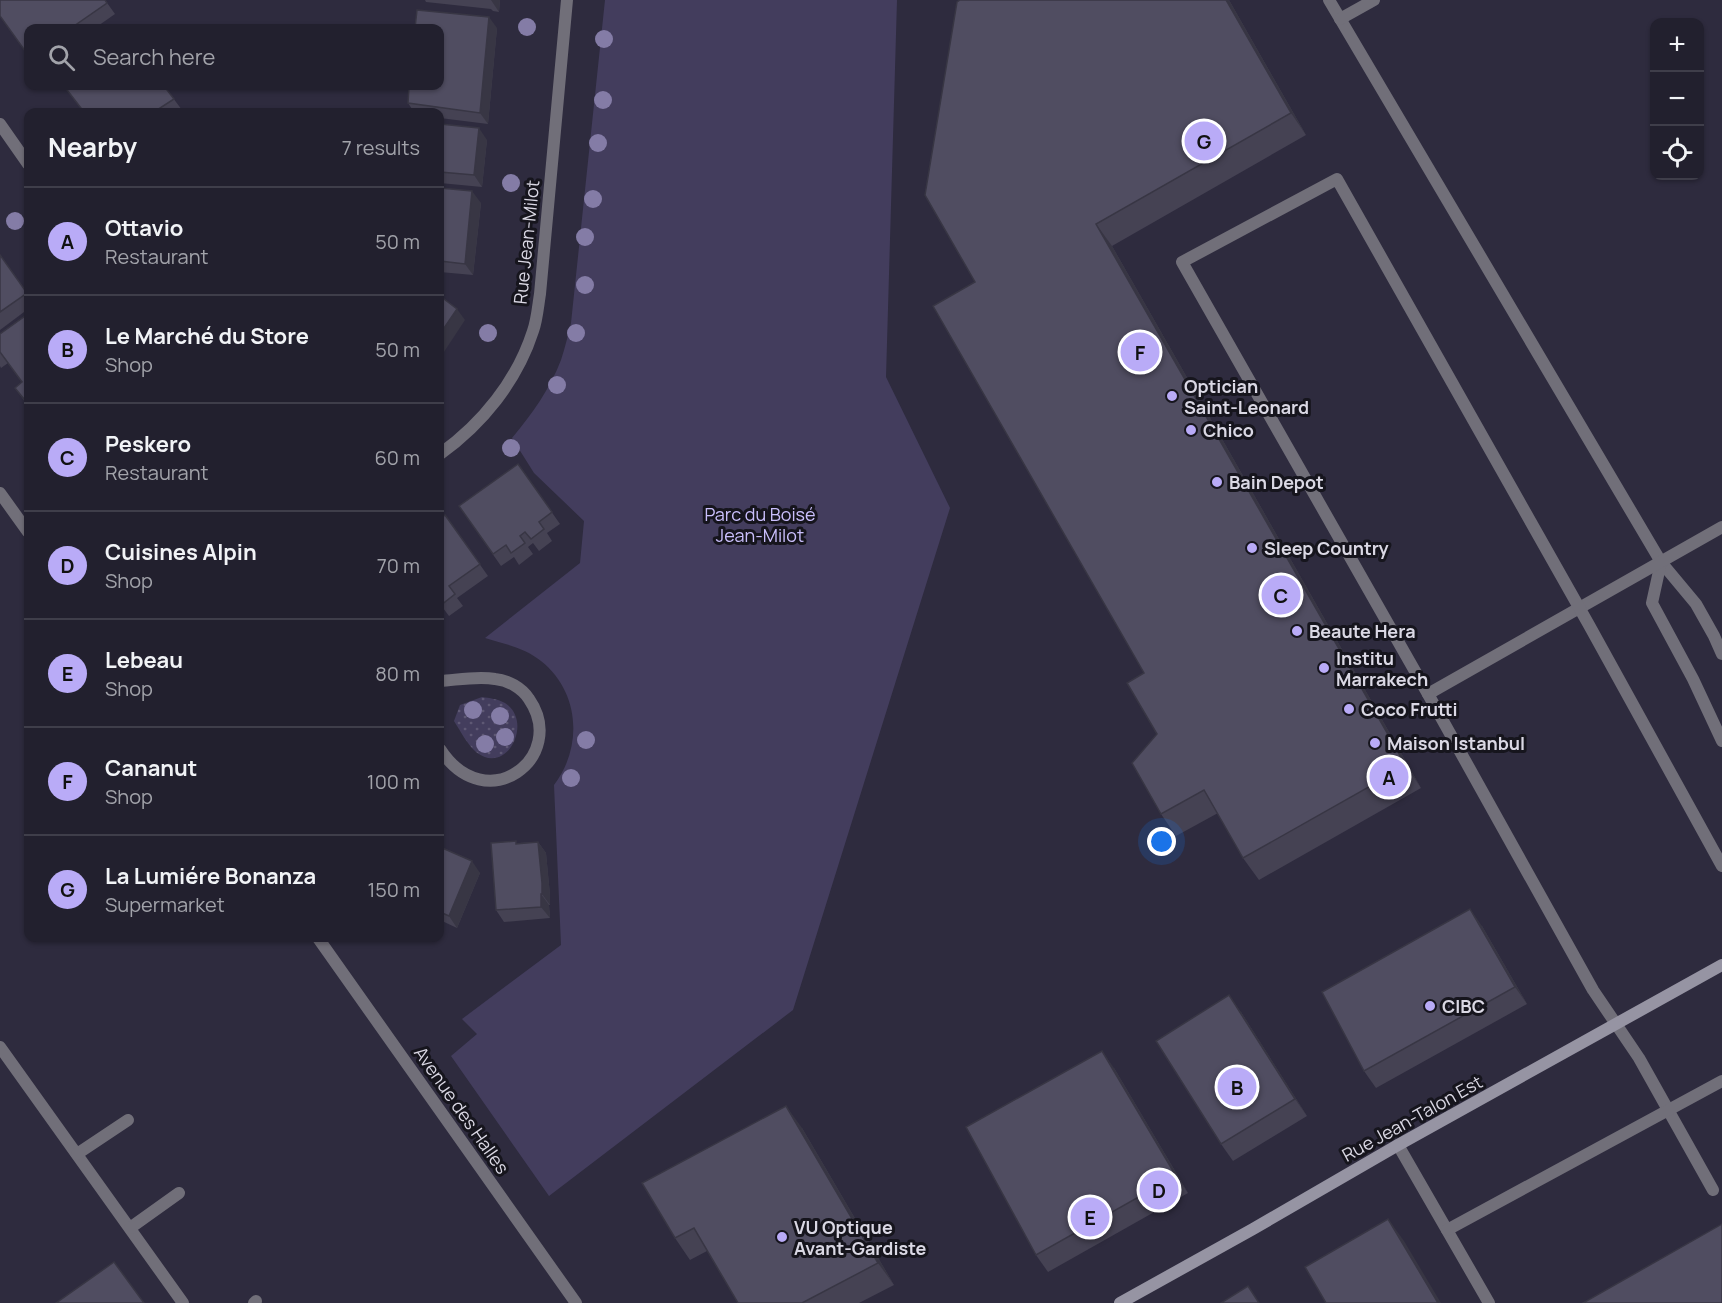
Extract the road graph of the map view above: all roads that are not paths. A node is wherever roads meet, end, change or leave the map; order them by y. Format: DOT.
graph roads {
  1 [pos="567,0"];
  2 [pos="1329,0"];
  3 [pos="1374,0"];
  4 [pos="1340,19"];
  5 [pos="0,124"];
  6 [pos="24,158"];
  7 [pos="444,451"];
  8 [pos="0,493"];
  9 [pos="24,526"];
  10 [pos="1722,527"];
  11 [pos="1661,562"];
  12 [pos="1580,608"];
  13 [pos="1722,654"];
  14 [pos="444,681"];
  15 [pos="1428,694"];
  16 [pos="1722,741"];
  17 [pos="444,755"];
  18 [pos="1722,866"];
  19 [pos="321,942"];
  20 [pos="1722,965"];
  21 [pos="1616,1026"];
  22 [pos="0,1047"];
  23 [pos="1722,1081"];
  24 [pos="1669,1110"];
  25 [pos="128,1120"];
  26 [pos="1398,1145"];
  27 [pos="77,1154"];
  28 [pos="1713,1190"];
  29 [pos="179,1193"];
  30 [pos="130,1228"];
  31 [pos="1447,1230"];
  32 [pos="183,1303"];
  33 [pos="576,1303"];
  34 [pos="1120,1303"];
  35 [pos="1489,1303"];
  1 -- 7 [label="street, Rue Jean-Milot"];
  2 -- 4 [label="street"];
  3 -- 4 [label="street"];
  4 -- 11 [label="street"];
  5 -- 6 [label="street"];
  8 -- 9 [label="street"];
  10 -- 11 [label="street"];
  11 -- 12 [label="street"];
  11 -- 13 [label="street"];
  11 -- 16 [label="street"];
  12 -- 15 [label="street"];
  12 -- 15 [label="street"];
  12 -- 18 [label="street"];
  14 -- 17 [label="street"];
  15 -- 21 [label="street"];
  19 -- 33 [label="street, Avenue des Halles"];
  20 -- 21 [label="main road, Rue Jean-Talon Est"];
  21 -- 24 [label="street"];
  21 -- 26 [label="main road, Rue Jean-Talon Est"];
  22 -- 27 [label="street"];
  23 -- 24 [label="street"];
  24 -- 28 [label="street"];
  24 -- 31 [label="street"];
  25 -- 27 [label="street"];
  26 -- 31 [label="street"];
  26 -- 34 [label="main road, Rue Jean-Talon Est"];
  27 -- 30 [label="street"];
  29 -- 30 [label="street"];
  30 -- 32 [label="street"];
  31 -- 35 [label="street"];
}
